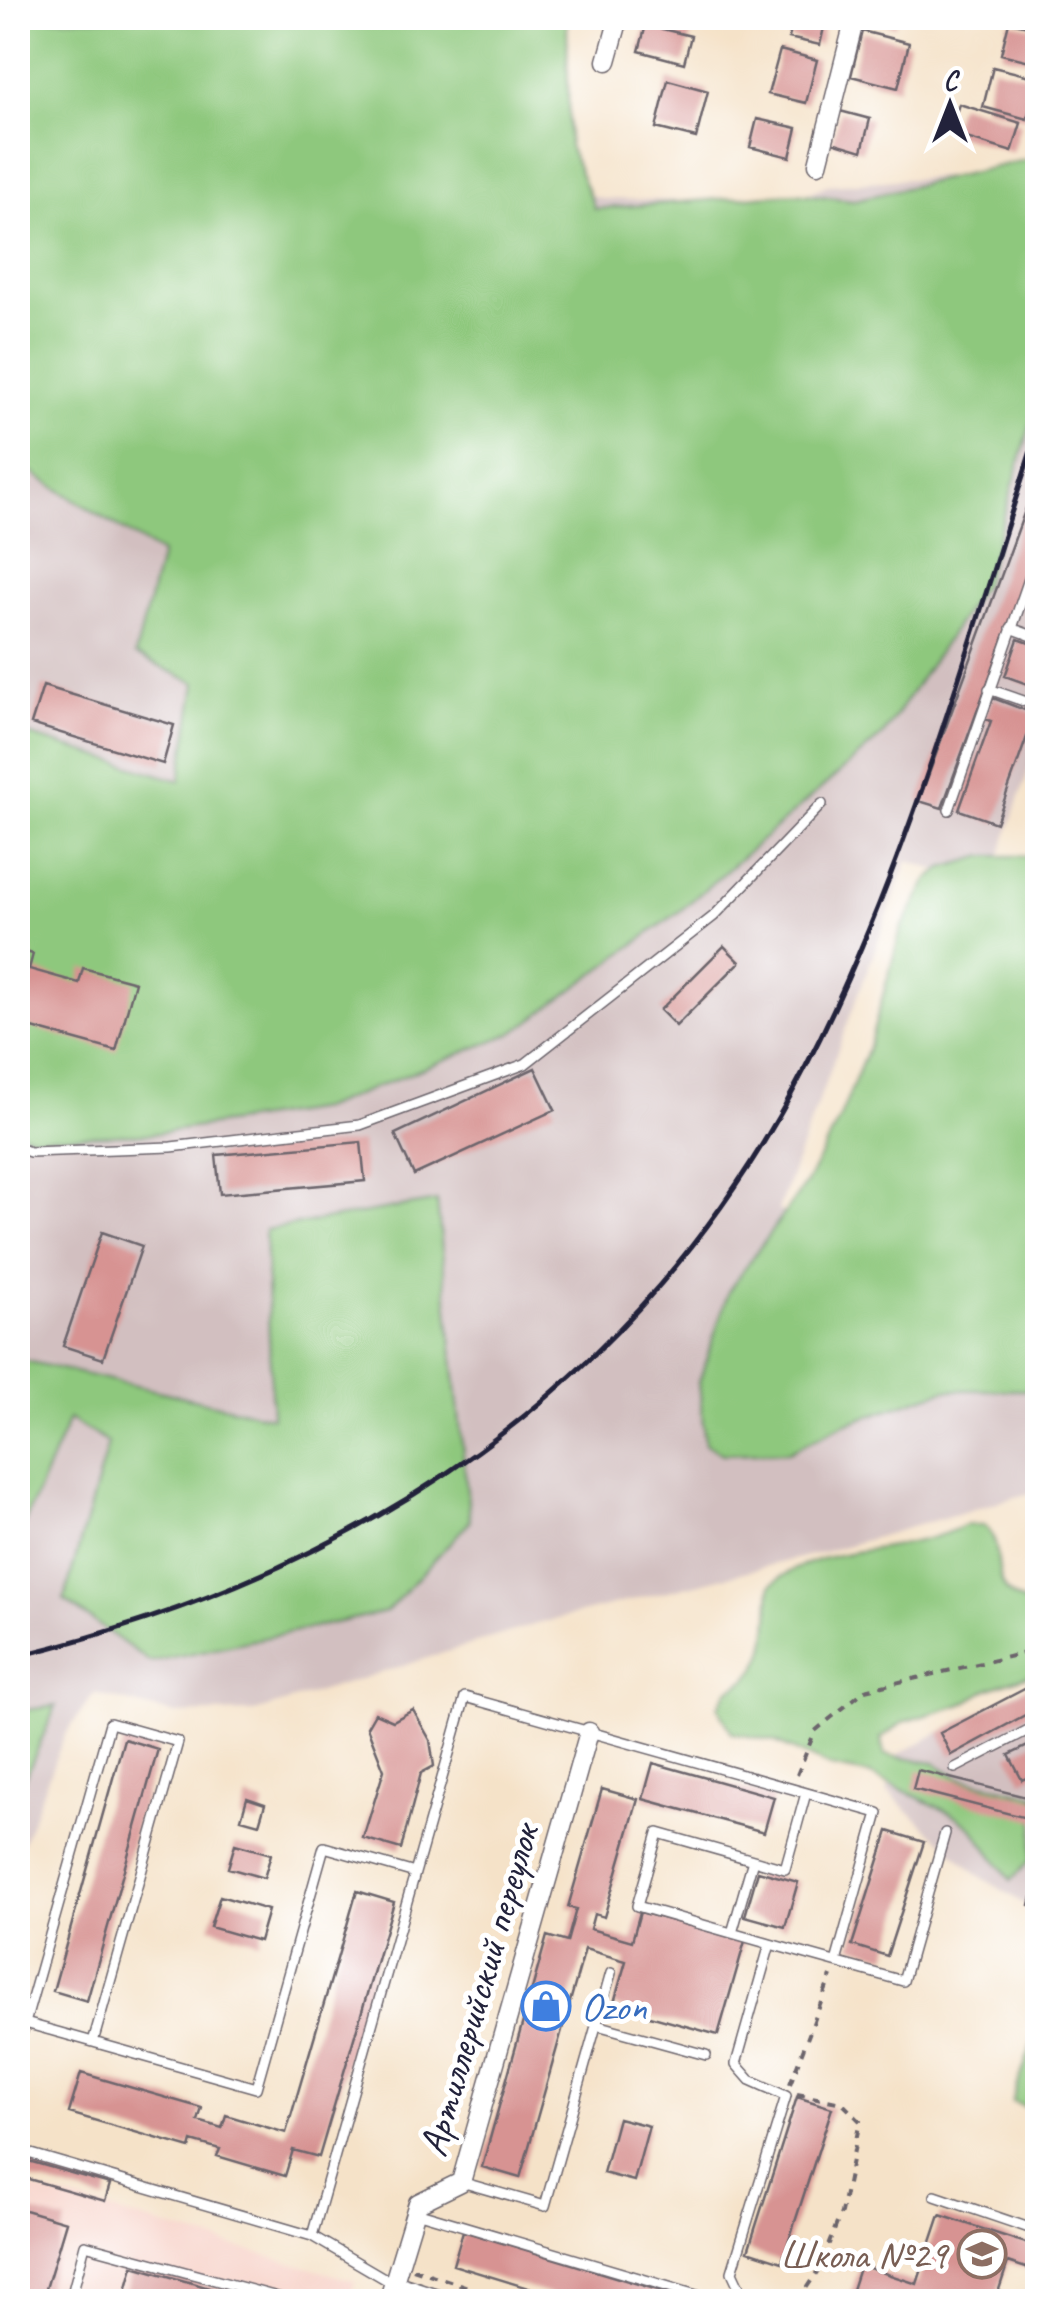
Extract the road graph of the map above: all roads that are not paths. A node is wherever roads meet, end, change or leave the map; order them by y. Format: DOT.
graph roads {
  1 [pos="618,18"];
  2 [pos="856,18"];
  3 [pos="607,62"];
  4 [pos="818,164"];
  5 [pos="1036,560"];
  6 [pos="1011,628"];
  7 [pos="1038,638"];
  8 [pos="989,689"];
  9 [pos="1038,706"];
  10 [pos="822,804"];
  11 [pos="949,810"];
  12 [pos="18,1148"];
  13 [pos="1038,1725"];
  14 [pos="589,1732"];
  15 [pos="956,1768"];
  16 [pos="806,1793"];
  17 [pos="945,1833"];
  18 [pos="752,1860"];
  19 [pos="415,1873"];
  20 [pos="732,1933"];
  21 [pos="770,1944"];
  22 [pos="836,1962"];
  23 [pos="611,1974"];
  24 [pos="24,2023"];
  25 [pos="597,2024"];
  26 [pos="92,2042"];
  27 [pos="18,2048"];
  28 [pos="706,2056"];
  29 [pos="18,2150"];
  30 [pos="461,2182"];
  31 [pos="935,2196"];
  32 [pos="416,2212"];
  33 [pos="1038,2231"];
  34 [pos="312,2236"];
  35 [pos="394,2283"];
  36 [pos="70,2302"];
  37 [pos="296,2302"];
  38 [pos="449,2302"];
  39 [pos="720,2302"];
  40 [pos="746,2302"];
  1 -- 3 [label="street"];
  2 -- 4 [label="street"];
  5 -- 6 [label="lane"];
  6 -- 7 [label="lane"];
  6 -- 8 [label="lane"];
  8 -- 9 [label="lane"];
  8 -- 11 [label="lane"];
  10 -- 12 [label="lane"];
  13 -- 15 [label="lane"];
  14 -- 16 [label="lane"];
  14 -- 19 [label="lane"];
  14 -- 30 [label="street, Артиллерийский переулок"];
  16 -- 18 [label="lane"];
  16 -- 22 [label="lane"];
  17 -- 22 [label="lane"];
  18 -- 20 [label="lane"];
  18 -- 20 [label="lane"];
  19 -- 26 [label="lane"];
  19 -- 34 [label="lane"];
  20 -- 21 [label="lane"];
  21 -- 22 [label="lane"];
  21 -- 40 [label="lane"];
  23 -- 25 [label="lane"];
  24 -- 26 [label="lane"];
  24 -- 26 [label="lane"];
  24 -- 27 [label="lane"];
  25 -- 28 [label="lane"];
  25 -- 30 [label="lane"];
  29 -- 34 [label="lane"];
  30 -- 32 [label="street, Артиллерийский переулок"];
  31 -- 33 [label="lane"];
  32 -- 35 [label="street, Артиллерийский переулок"];
  32 -- 39 [label="lane"];
  34 -- 35 [label="lane"];
  35 -- 38 [label="street"];
  36 -- 37 [label="lane"];
}
